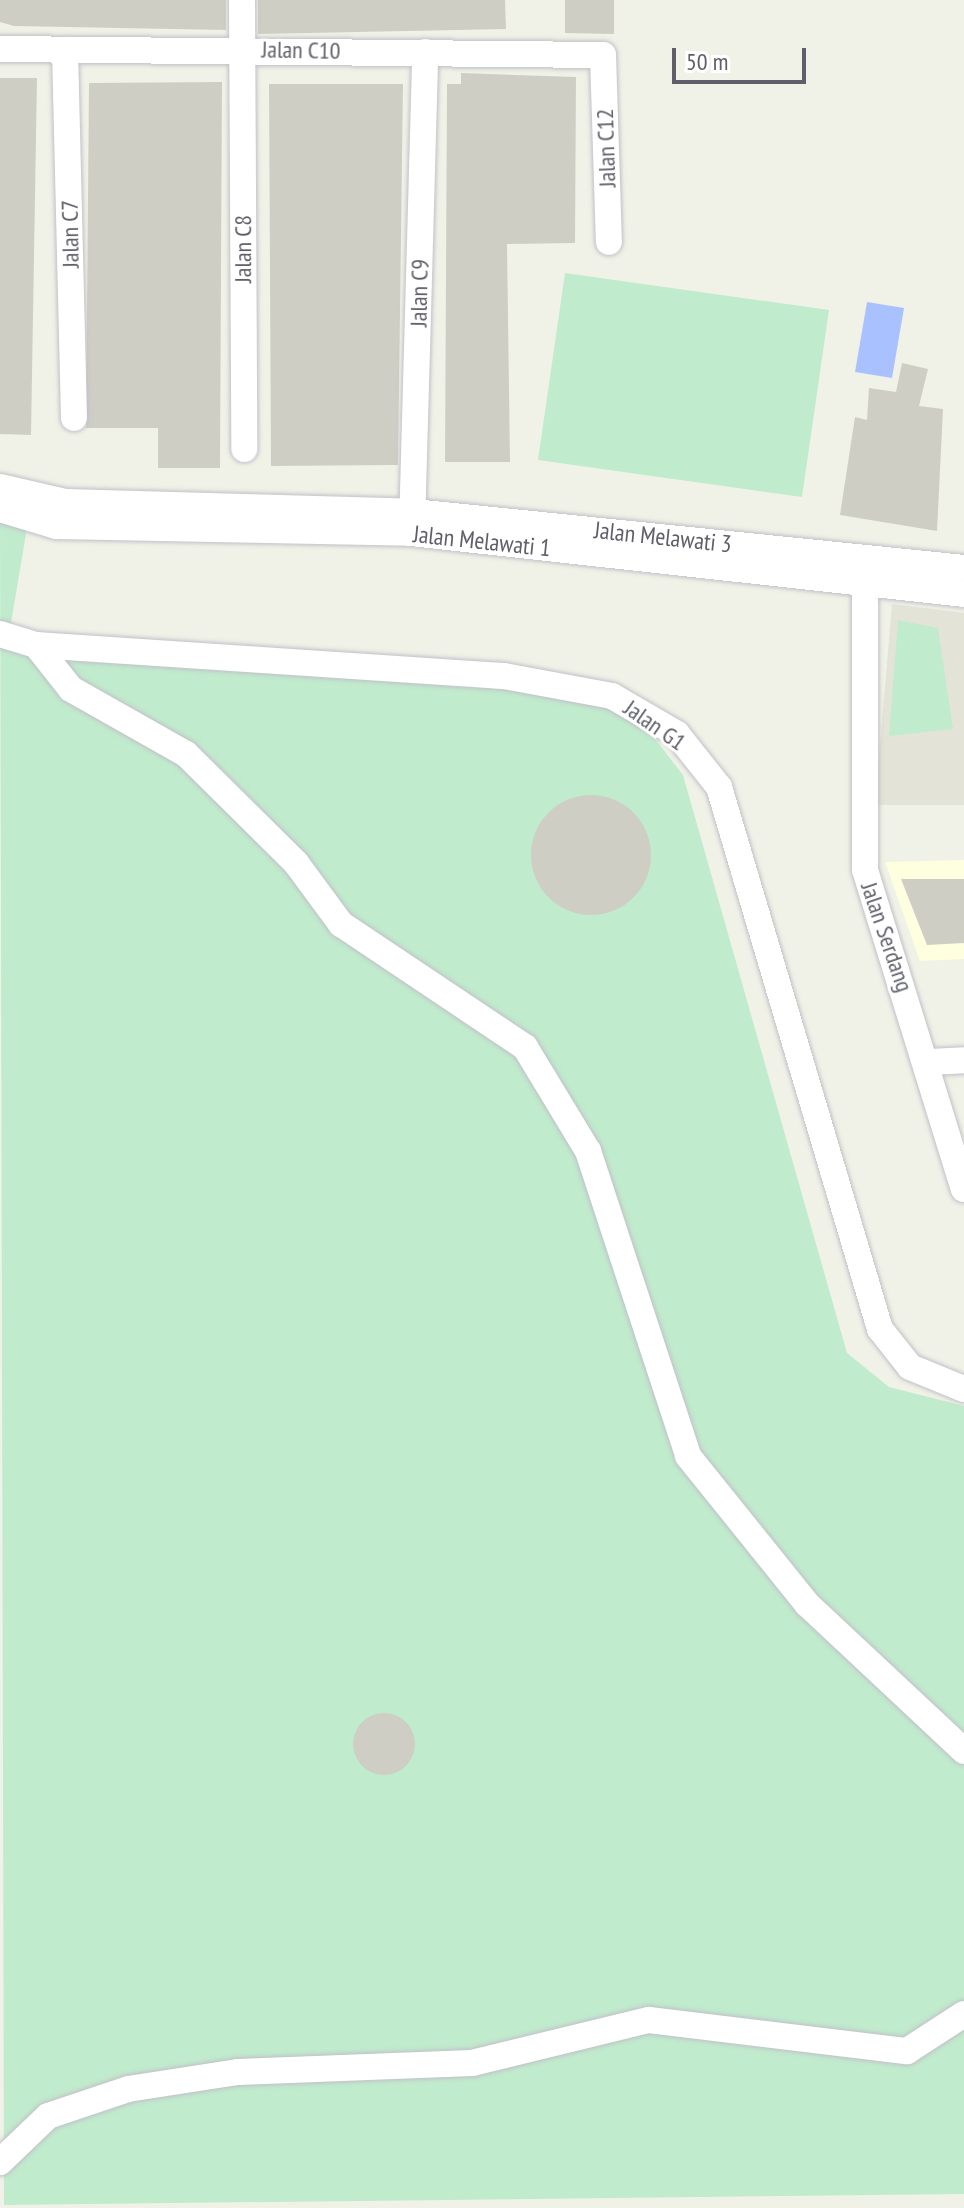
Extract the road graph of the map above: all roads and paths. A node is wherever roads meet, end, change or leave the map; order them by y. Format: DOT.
graph roads {
  1 [pos="242,0"];
  2 [pos="0,49"];
  3 [pos="242,49"];
  4 [pos="65,50"];
  5 [pos="425,52"];
  6 [pos="603,55"];
  7 [pos="609,242"];
  8 [pos="74,418"];
  9 [pos="244,449"];
  10 [pos="0,487"];
  11 [pos="0,509"];
  12 [pos="412,523"];
  13 [pos="964,568"];
  14 [pos="865,569"];
  15 [pos="964,594"];
  16 [pos="0,634"];
  17 [pos="36,645"];
  18 [pos="964,1060"];
  19 [pos="930,1062"];
  20 [pos="964,1189"];
  21 [pos="964,1389"];
  22 [pos="964,1751"];
  23 [pos="964,2014"];
  24 [pos="0,2162"];
  1 -- 3 [label="street, Jalan C8"];
  2 -- 4 [label="street, Jalan C10"];
  3 -- 4 [label="street, Jalan C10"];
  3 -- 5 [label="street, Jalan C10"];
  3 -- 9 [label="street, Jalan C8"];
  4 -- 8 [label="street, Jalan C7"];
  5 -- 6 [label="street, Jalan C10"];
  5 -- 12 [label="street, Jalan C9"];
  6 -- 7 [label="street, Jalan C12"];
  10 -- 12 [label="street, Jalan Melawati 1"];
  11 -- 12 [label="street, Jalan Melawati 1"];
  12 -- 14 [label="street, Jalan Melawati 3"];
  13 -- 14 [label="street"];
  14 -- 15 [label="street"];
  14 -- 19 [label="street, Jalan Serdang"];
  16 -- 17 [label="street, Jalan G1"];
  17 -- 21 [label="street, Jalan G1"];
  17 -- 22 [label="street"];
  18 -- 19 [label="street"];
  19 -- 20 [label="street, Jalan Serdang"];
  23 -- 24 [label="street"];
}
